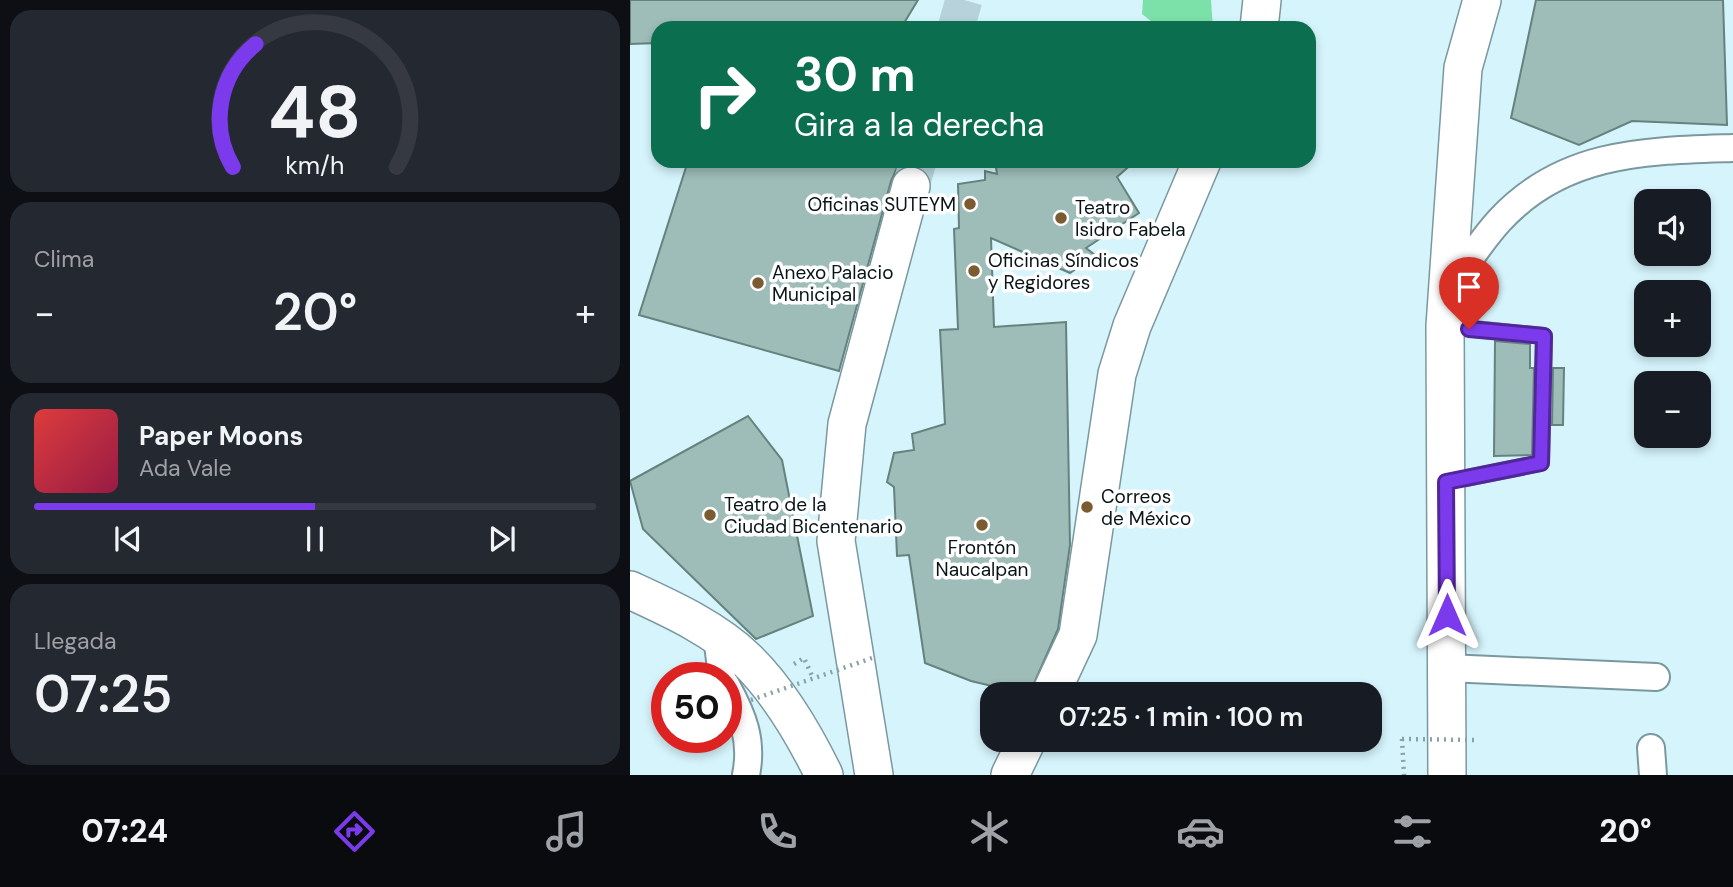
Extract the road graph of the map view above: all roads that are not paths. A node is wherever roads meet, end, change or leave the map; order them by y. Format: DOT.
graph roads {
  1 [pos="1262,0"];
  2 [pos="1482,0"];
  3 [pos="1260,21"];
  4 [pos="1733,148"];
  5 [pos="1199,168"];
  6 [pos="911,186"];
  7 [pos="1445,309"];
  8 [pos="1446,482"];
  9 [pos="630,590"];
  10 [pos="717,636"];
  11 [pos="720,662"];
  12 [pos="1447,667"];
  13 [pos="1656,677"];
  14 [pos="1056,682"];
  15 [pos="742,716"];
  16 [pos="1651,748"];
  17 [pos="1021,752"];
  18 [pos="746,775"];
  19 [pos="824,775"];
  20 [pos="874,775"];
  21 [pos="1010,775"];
  22 [pos="1447,775"];
  23 [pos="1653,775"];
  1 -- 3 [label="main road"];
  2 -- 7 [label="main road"];
  4 -- 7 [label="street"];
  5 -- 14 [label="main road"];
  6 -- 20 [label="main road"];
  7 -- 8 [label="main road"];
  7 -- 8 [label="lane"];
  8 -- 12 [label="main road"];
  9 -- 10 [label="main road"];
  10 -- 11 [label="street"];
  10 -- 19 [label="main road"];
  12 -- 13 [label="street"];
  12 -- 22 [label="main road"];
  15 -- 18 [label="street"];
  16 -- 23 [label="street"];
  17 -- 21 [label="main road"];
}
